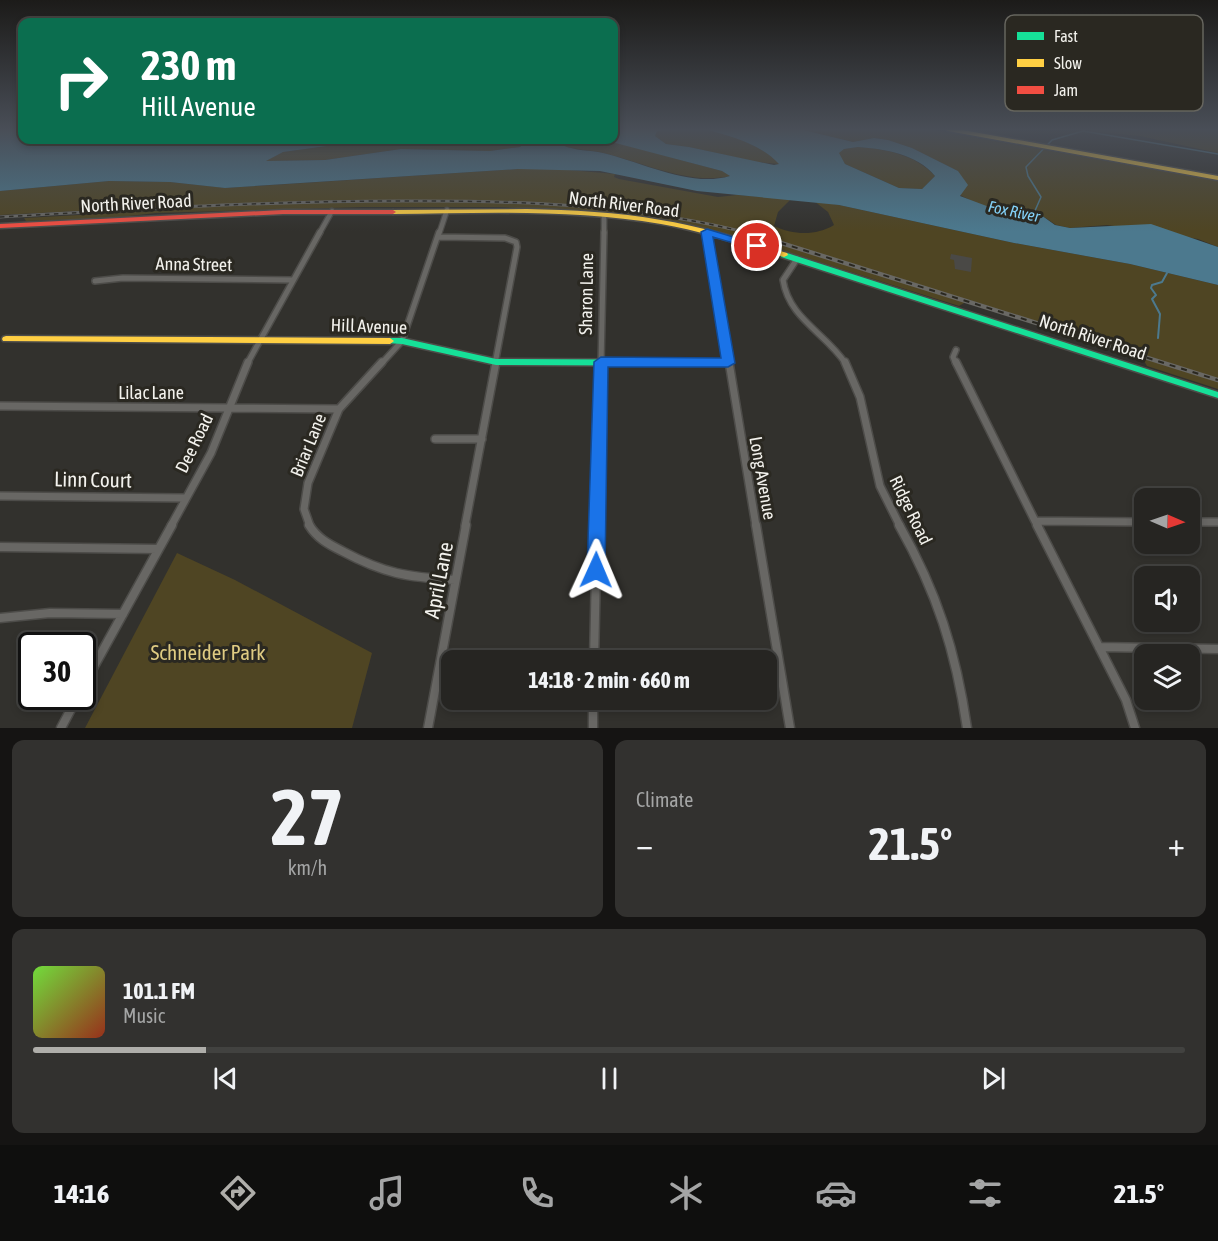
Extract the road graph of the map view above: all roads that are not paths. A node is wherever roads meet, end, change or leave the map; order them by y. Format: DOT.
graph roads {
  1 [pos="1140,163"];
  2 [pos="1218,177"];
  3 [pos="447,210"];
  4 [pos="332,211"];
  5 [pos="604,216"];
  6 [pos="0,226"];
  7 [pos="707,232"];
  8 [pos="439,237"];
  9 [pos="797,259"];
  10 [pos="293,280"];
  11 [pos="95,281"];
  12 [pos="6,339"];
  13 [pos="260,340"];
  14 [pos="402,341"];
  15 [pos="956,350"];
  16 [pos="496,362"];
  17 [pos="601,362"];
  18 [pos="728,363"];
  19 [pos="1218,395"];
  20 [pos="0,406"];
  21 [pos="229,408"];
  22 [pos="339,408"];
  23 [pos="435,439"];
  24 [pos="482,439"];
  25 [pos="0,496"];
  26 [pos="185,498"];
  27 [pos="1035,521"];
  28 [pos="1134,522"];
  29 [pos="1200,522"];
  30 [pos="1218,522"];
  31 [pos="0,547"];
  32 [pos="158,549"];
  33 [pos="455,580"];
  34 [pos="123,614"];
  35 [pos="0,618"];
  36 [pos="1099,647"];
  37 [pos="1218,649"];
  38 [pos="594,650"];
  39 [pos="96,663"];
  40 [pos="71,710"];
  41 [pos="593,710"];
  42 [pos="61,728"];
  43 [pos="428,728"];
  44 [pos="593,728"];
  45 [pos="790,728"];
  46 [pos="967,728"];
  47 [pos="1135,728"];
  1 -- 2 [label="main road"];
  3 -- 4 [label="main road, North River Road"];
  3 -- 5 [label="main road, North River Road"];
  3 -- 8 [label="street, Briar Lane"];
  4 -- 6 [label="main road, North River Road"];
  4 -- 10 [label="street, Dee Road"];
  5 -- 7 [label="main road, North River Road"];
  5 -- 17 [label="street, Sharon Lane"];
  7 -- 9 [label="main road, North River Road"];
  7 -- 18 [label="street, Long Avenue"];
  8 -- 14 [label="street, Briar Lane"];
  8 -- 16 [label="street, April Lane"];
  9 -- 19 [label="main road, North River Road"];
  9 -- 46 [label="street, Ridge Road"];
  10 -- 11 [label="street, Anna Street"];
  10 -- 13 [label="street, Dee Road"];
  12 -- 13 [label="main road, Hill Avenue"];
  13 -- 14 [label="main road, Hill Avenue"];
  13 -- 21 [label="street, Dee Road"];
  14 -- 16 [label="main road, Hill Avenue"];
  14 -- 22 [label="street, Briar Lane"];
  15 -- 27 [label="street"];
  16 -- 17 [label="main road, Hill Avenue"];
  16 -- 24 [label="street, April Lane"];
  17 -- 18 [label="main road, Hill Avenue"];
  17 -- 38 [label="street, Sharon Lane"];
  18 -- 45 [label="street, Long Avenue"];
  20 -- 21 [label="street, Lilac Lane"];
  21 -- 22 [label="street, Lilac Lane"];
  21 -- 26 [label="street, Dee Road"];
  22 -- 33 [label="street, Briar Lane"];
  23 -- 24 [label="street"];
  24 -- 33 [label="street, April Lane"];
  25 -- 26 [label="street, Linn Court"];
  26 -- 32 [label="street, Dee Road"];
  27 -- 28 [label="street"];
  27 -- 36 [label="street"];
  29 -- 30 [label="street"];
  31 -- 32 [label="street"];
  32 -- 34 [label="street, Dee Road"];
  33 -- 43 [label="street, April Lane"];
  34 -- 35 [label="street"];
  34 -- 39 [label="street, Dee Road"];
  36 -- 37 [label="street"];
  36 -- 47 [label="street"];
  40 -- 42 [label="street"];
  41 -- 44 [label="street"];
}
